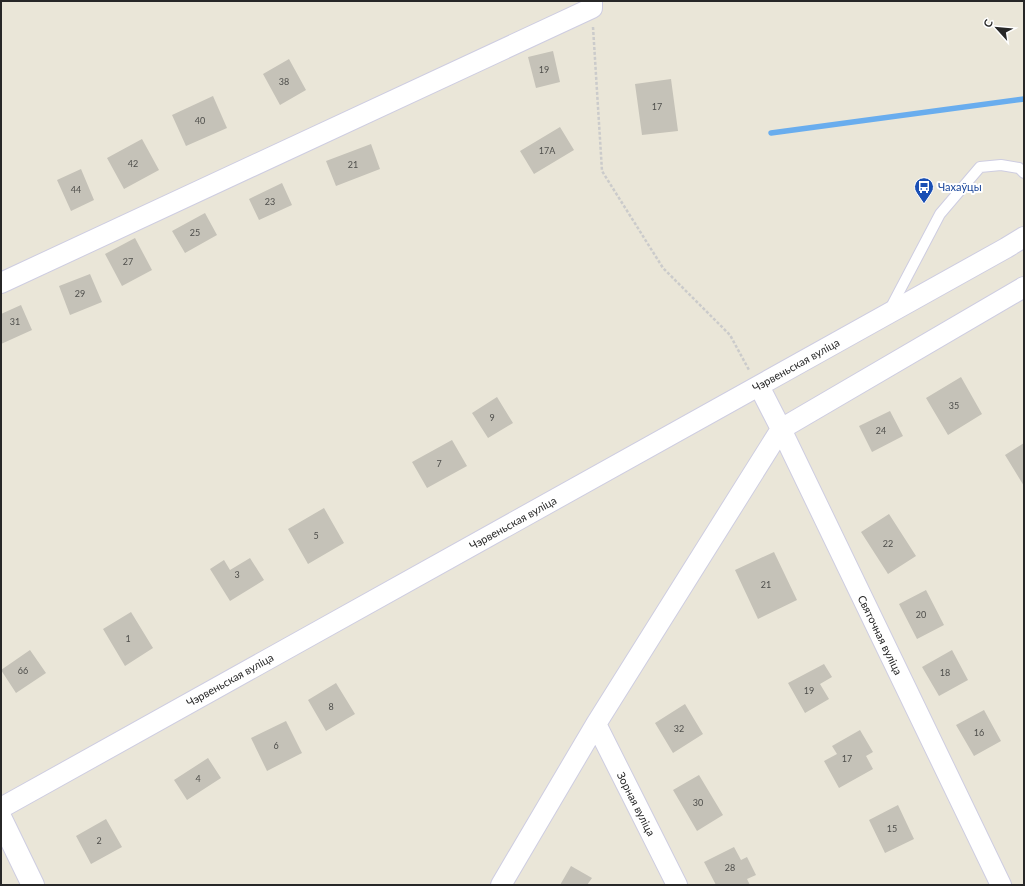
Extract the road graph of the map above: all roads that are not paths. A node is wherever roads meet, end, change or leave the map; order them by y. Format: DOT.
graph roads {
  1 [pos="592,1"];
  2 [pos="1024,173"];
  3 [pos="1024,237"];
  4 [pos="1,283"];
  5 [pos="1024,287"];
  6 [pos="887,314"];
  7 [pos="758,386"];
  8 [pos="781,429"];
  9 [pos="596,724"];
  10 [pos="1,808"];
  11 [pos="1,819"];
  12 [pos="33,885"];
  13 [pos="501,885"];
  14 [pos="677,885"];
  15 [pos="1000,885"];
  1 -- 4 [label="street"];
  2 -- 6 [label="lane"];
  3 -- 6 [label="street, Чэрвеньская вуліца"];
  5 -- 8 [label="street"];
  6 -- 7 [label="street, Чэрвеньская вуліца"];
  7 -- 8 [label="street, Святочная вуліца"];
  7 -- 10 [label="street, Чэрвеньская вуліца"];
  8 -- 9 [label="street"];
  8 -- 15 [label="street, Святочная вуліца"];
  9 -- 13 [label="street"];
  9 -- 14 [label="street, Зорная вуліца"];
  11 -- 12 [label="street"];
}
